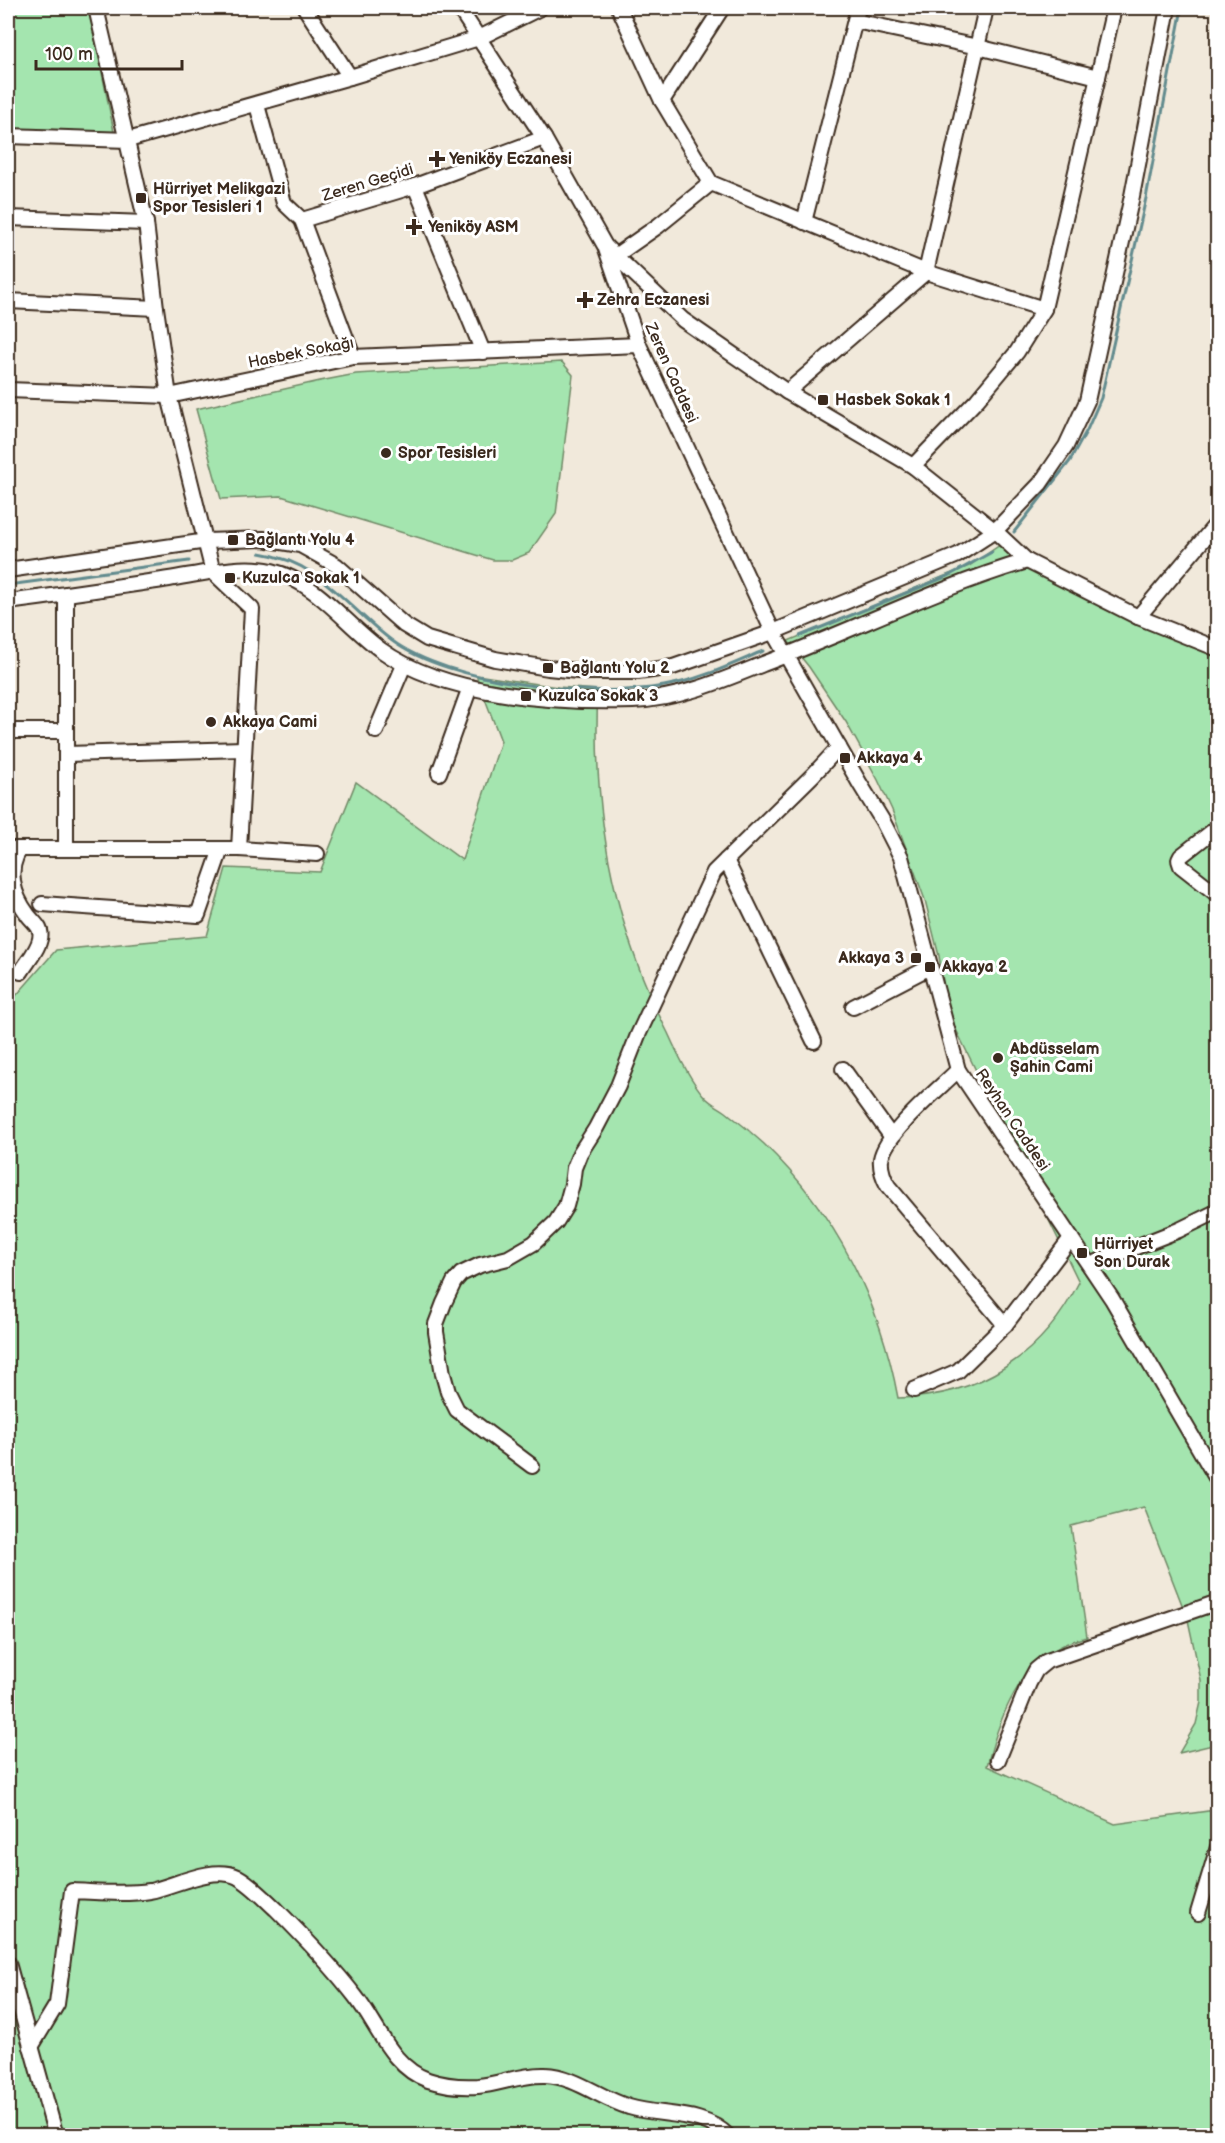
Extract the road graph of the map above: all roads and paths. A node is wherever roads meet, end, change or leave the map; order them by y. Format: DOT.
graph roads {
  1 [pos="96,8"];
  2 [pos="304,8"];
  3 [pos="459,8"];
  4 [pos="540,8"];
  5 [pos="619,8"];
  6 [pos="722,8"];
  7 [pos="986,8"];
  8 [pos="1114,8"];
  9 [pos="1168,8"];
  10 [pos="856,14"];
  11 [pos="479,38"];
  12 [pos="978,47"];
  13 [pos="350,77"];
  14 [pos="1098,77"];
  15 [pos="662,101"];
  16 [pos="257,105"];
  17 [pos="8,136"];
  18 [pos="544,138"];
  19 [pos="128,140"];
  20 [pos="711,183"];
  21 [pos="415,186"];
  22 [pos="8,218"];
  23 [pos="302,220"];
  24 [pos="804,222"];
  25 [pos="146,223"];
  26 [pos="605,246"];
  27 [pos="615,256"];
  28 [pos="926,273"];
  29 [pos="8,301"];
  30 [pos="156,308"];
  31 [pos="1044,309"];
  32 [pos="639,345"];
  33 [pos="483,352"];
  34 [pos="353,357"];
  35 [pos="8,390"];
  36 [pos="787,392"];
  37 [pos="169,396"];
  38 [pos="913,466"];
  39 [pos="1218,522"];
  40 [pos="995,531"];
  41 [pos="207,541"];
  42 [pos="1027,561"];
  43 [pos="8,570"];
  44 [pos="213,572"];
  45 [pos="66,594"];
  46 [pos="8,602"];
  47 [pos="1138,617"];
  48 [pos="773,632"];
  49 [pos="1218,649"];
  50 [pos="786,656"];
  51 [pos="404,664"];
  52 [pos="470,687"];
  53 [pos="8,731"];
  54 [pos="66,731"];
  55 [pos="376,731"];
  56 [pos="839,747"];
  57 [pos="244,749"];
  58 [pos="66,754"];
  59 [pos="439,773"];
  60 [pos="1218,826"];
  61 [pos="14,849"];
  62 [pos="66,849"];
  63 [pos="221,849"];
  64 [pos="239,849"];
  65 [pos="317,854"];
  66 [pos="726,860"];
  67 [pos="1218,895"];
  68 [pos="42,904"];
  69 [pos="930,967"];
  70 [pos="21,972"];
  71 [pos="853,1007"];
  72 [pos="814,1041"];
  73 [pos="843,1069"];
  74 [pos="958,1070"];
  75 [pos="891,1136"];
  76 [pos="1218,1211"];
  77 [pos="1071,1238"];
  78 [pos="1090,1265"];
  79 [pos="1005,1325"];
  80 [pos="914,1390"];
  81 [pos="532,1466"];
  82 [pos="1216,1473"];
  83 [pos="1218,1602"];
  84 [pos="999,1760"];
  85 [pos="1218,1847"];
  86 [pos="1198,1913"];
  87 [pos="8,1963"];
  88 [pos="31,2047"];
  89 [pos="56,2136"];
  90 [pos="728,2136"];
  1 -- 19 [label="street"];
  2 -- 13 [label="street"];
  3 -- 11 [label="street, Zeren Caddesi"];
  4 -- 11 [label="street"];
  5 -- 15 [label="street"];
  6 -- 15 [label="street"];
  7 -- 12 [label="street"];
  8 -- 14 [label="street"];
  9 -- 40 [label="street"];
  10 -- 12 [label="street"];
  10 -- 24 [label="street"];
  11 -- 13 [label="street"];
  11 -- 18 [label="street, Zeren Caddesi"];
  12 -- 14 [label="street"];
  12 -- 28 [label="street"];
  13 -- 16 [label="street"];
  14 -- 31 [label="street"];
  15 -- 20 [label="street"];
  16 -- 19 [label="street"];
  16 -- 23 [label="street"];
  17 -- 19 [label="street"];
  18 -- 21 [label="street, Zeren Geçidi"];
  18 -- 26 [label="street, Zeren Caddesi"];
  19 -- 25 [label="street"];
  20 -- 24 [label="street"];
  20 -- 27 [label="street"];
  21 -- 23 [label="street, Zeren Geçidi"];
  21 -- 33 [label="street"];
  22 -- 25 [label="street"];
  23 -- 34 [label="street"];
  24 -- 28 [label="street"];
  25 -- 30 [label="street"];
  26 -- 27 [label="street"];
  26 -- 32 [label="street, Zeren Caddesi"];
  27 -- 36 [label="street"];
  28 -- 31 [label="street"];
  28 -- 36 [label="street"];
  29 -- 30 [label="street"];
  30 -- 37 [label="street"];
  31 -- 38 [label="street"];
  32 -- 33 [label="street, Hasbek Sokağı"];
  32 -- 48 [label="street, Zeren Caddesi"];
  33 -- 34 [label="street, Hasbek Sokağı"];
  34 -- 37 [label="street, Hasbek Sokağı"];
  35 -- 37 [label="street, Hasbek Sokağı"];
  36 -- 38 [label="street"];
  37 -- 41 [label="street"];
  38 -- 40 [label="street"];
  39 -- 47 [label="street"];
  40 -- 42 [label="street"];
  40 -- 48 [label="street"];
  41 -- 43 [label="street"];
  41 -- 44 [label="street"];
  41 -- 48 [label="street"];
  42 -- 47 [label="street"];
  42 -- 50 [label="street"];
  44 -- 45 [label="street"];
  44 -- 51 [label="street"];
  44 -- 57 [label="street"];
  45 -- 46 [label="street"];
  45 -- 54 [label="street"];
  47 -- 49 [label="street"];
  48 -- 50 [label="street, Zeren Caddesi"];
  50 -- 52 [label="street"];
  50 -- 56 [label="street, Reyhan Caddesi"];
  51 -- 52 [label="street"];
  51 -- 55 [label="street"];
  52 -- 59 [label="street"];
  53 -- 54 [label="street"];
  54 -- 58 [label="street"];
  56 -- 66 [label="street"];
  56 -- 69 [label="street, Reyhan Caddesi"];
  57 -- 58 [label="street"];
  57 -- 64 [label="street"];
  58 -- 62 [label="street"];
  60 -- 67 [label="street"];
  61 -- 62 [label="street"];
  61 -- 70 [label="street"];
  62 -- 63 [label="street"];
  63 -- 64 [label="street"];
  63 -- 68 [label="street"];
  64 -- 65 [label="street"];
  66 -- 72 [label="street"];
  66 -- 81 [label="street"];
  69 -- 71 [label="street"];
  69 -- 74 [label="street, Reyhan Caddesi"];
  73 -- 75 [label="street"];
  74 -- 75 [label="street"];
  74 -- 77 [label="street, Reyhan Caddesi"];
  75 -- 79 [label="street"];
  76 -- 78 [label="street"];
  77 -- 78 [label="street, Reyhan Caddesi"];
  77 -- 79 [label="street"];
  78 -- 82 [label="street, Reyhan Caddesi"];
  79 -- 80 [label="street"];
  83 -- 84 [label="street"];
  85 -- 86 [label="street"];
  87 -- 88 [label="street"];
  88 -- 89 [label="street"];
  88 -- 90 [label="street"];
}
